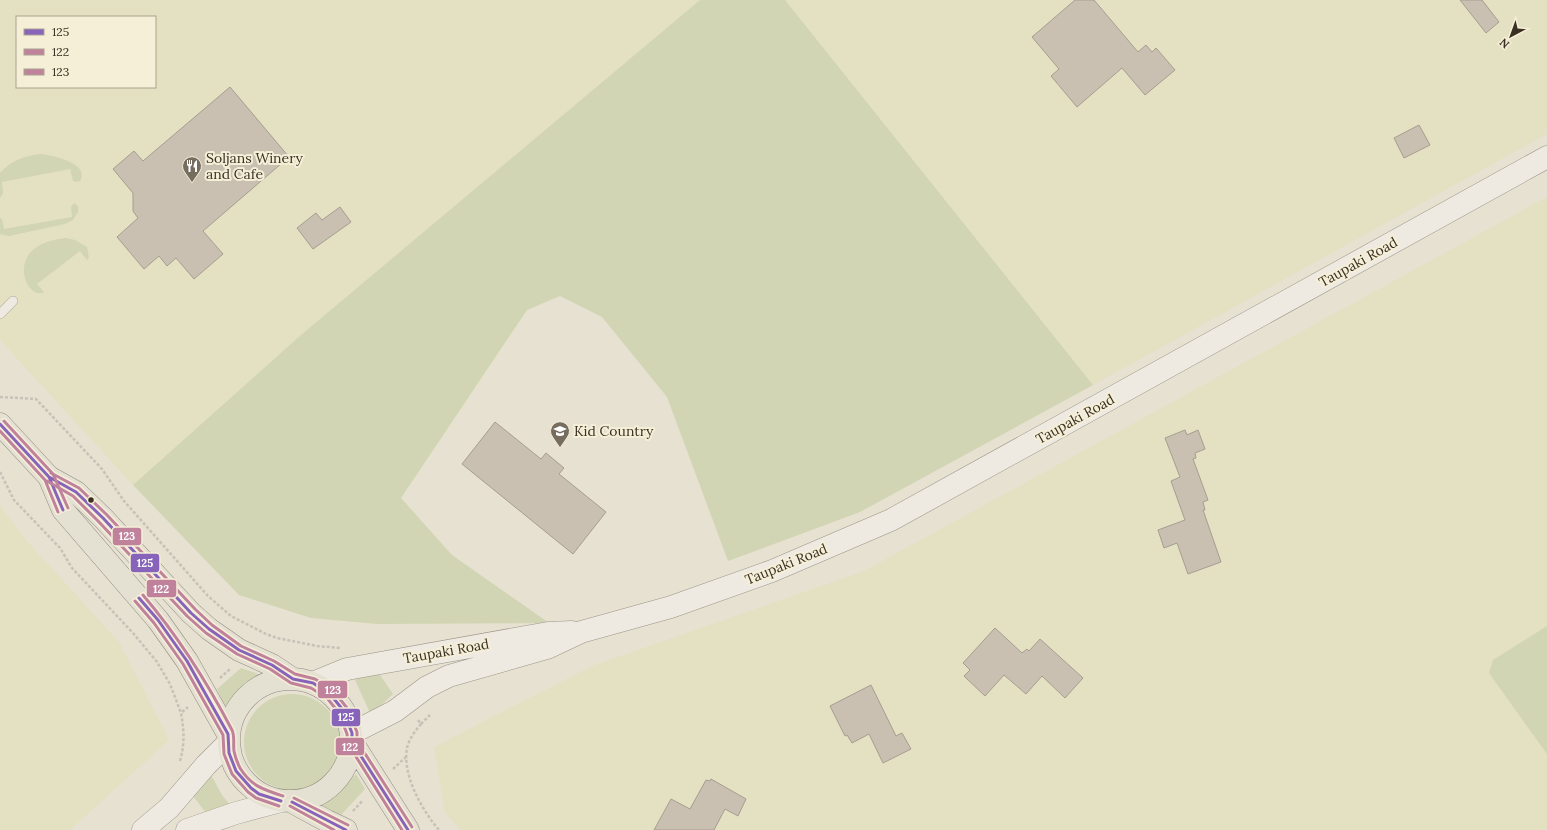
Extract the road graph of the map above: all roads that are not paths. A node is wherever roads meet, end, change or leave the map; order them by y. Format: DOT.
graph roads {
  1 [pos="1547,157"];
  2 [pos="13,301"];
  3 [pos="0,314"];
  4 [pos="0,424"];
  5 [pos="49,477"];
  6 [pos="581,632"];
  7 [pos="303,681"];
  8 [pos="352,738"];
  9 [pos="228,739"];
  10 [pos="287,802"];
  11 [pos="348,822"];
  12 [pos="143,830"];
  13 [pos="187,830"];
  14 [pos="408,830"];
  1 -- 6 [label="street, Taupaki Road"];
  2 -- 3 [label="lane"];
  4 -- 5 [label="main road"];
  5 -- 7 [label="main road"];
  5 -- 9 [label="main road"];
  6 -- 7 [label="street, Taupaki Road"];
  6 -- 8 [label="street, Taupaki Road"];
  7 -- 8 [label="main road"];
  7 -- 9 [label="main road"];
  8 -- 10 [label="main road"];
  8 -- 14 [label="main road"];
  9 -- 10 [label="main road"];
  9 -- 12 [label="street"];
  10 -- 11 [label="main road"];
  10 -- 13 [label="street"];
}
